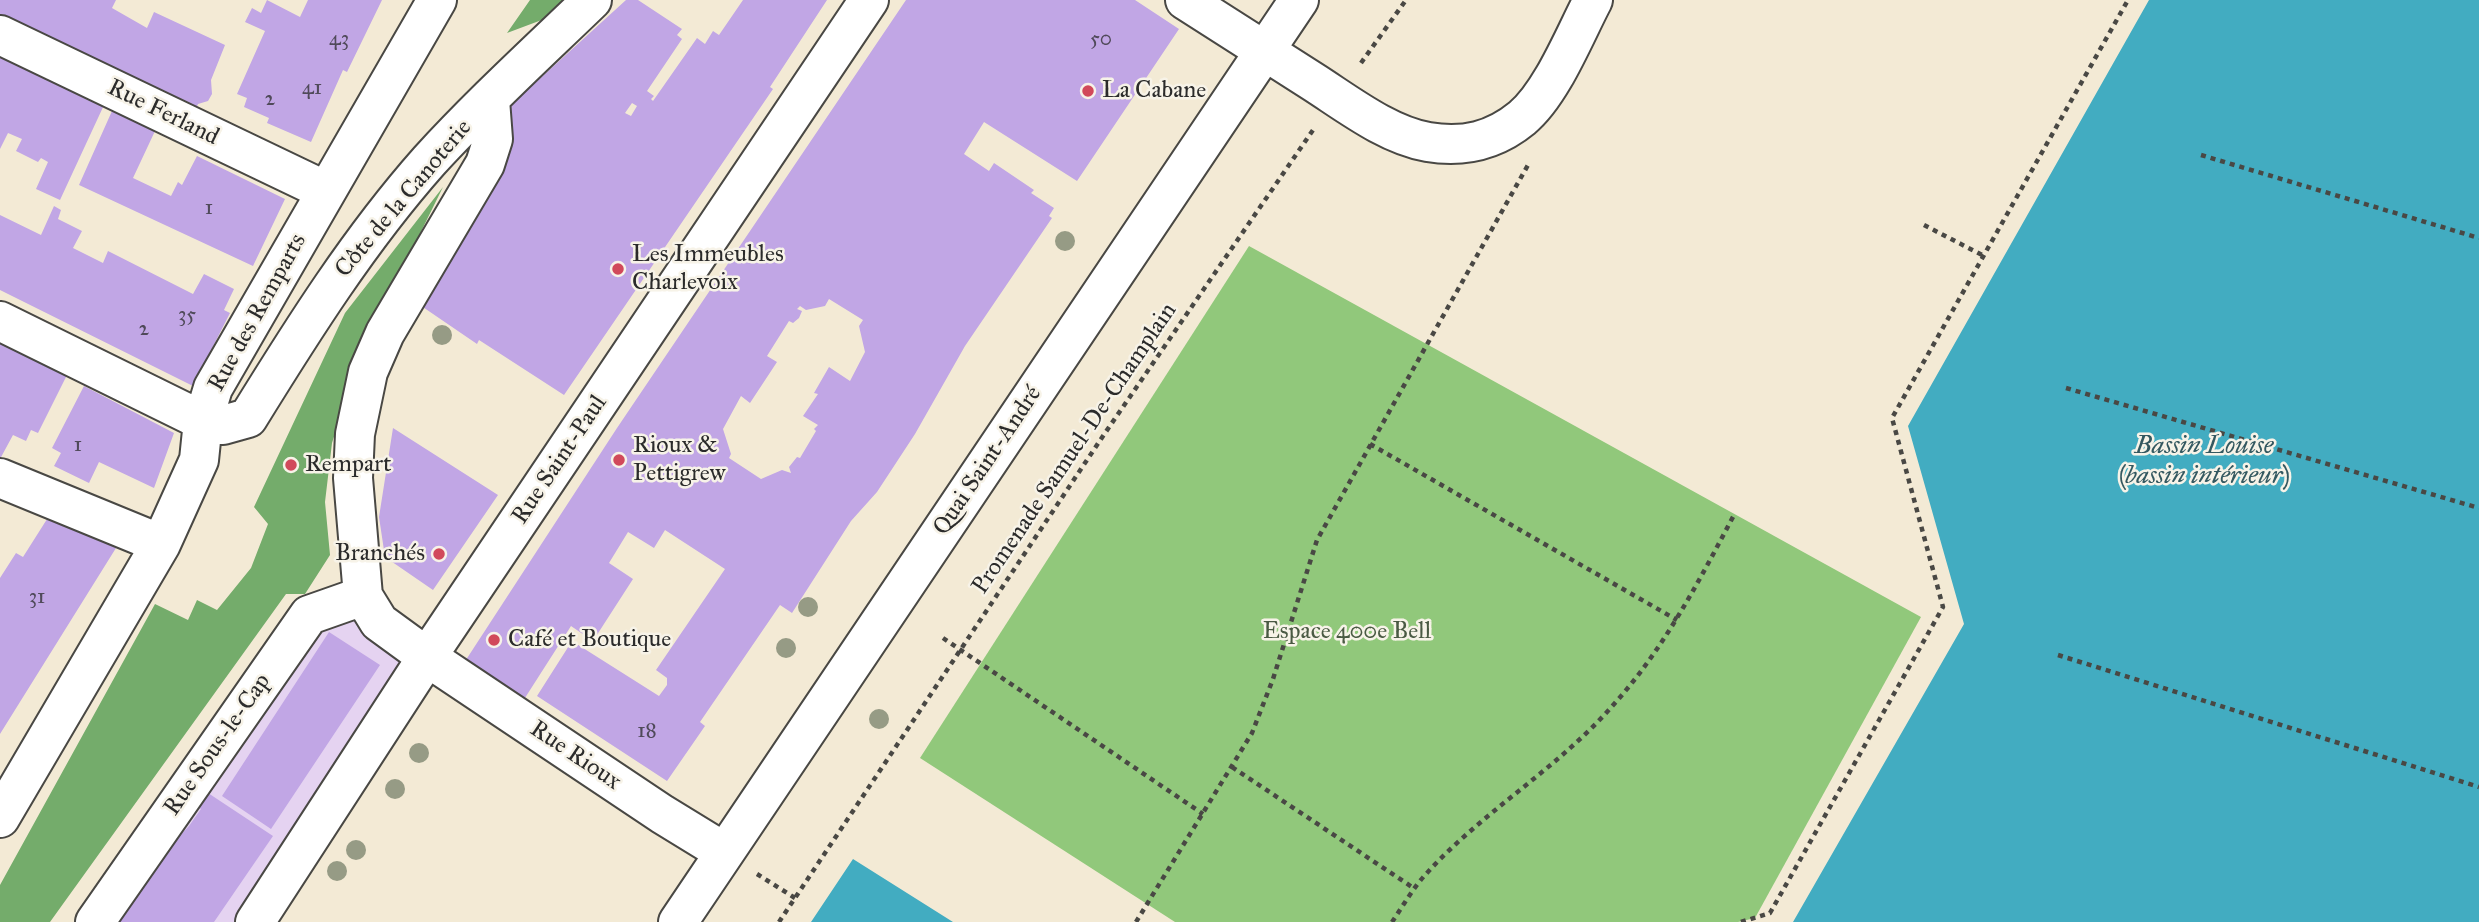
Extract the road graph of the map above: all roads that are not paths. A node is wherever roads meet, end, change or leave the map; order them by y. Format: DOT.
graph roads {
  1 [pos="437,0"];
  2 [pos="592,0"];
  3 [pos="869,0"];
  4 [pos="1185,0"];
  5 [pos="1299,0"];
  6 [pos="1593,0"];
  7 [pos="0,35"];
  8 [pos="1264,51"];
  9 [pos="490,100"];
  10 [pos="326,191"];
  11 [pos="0,321"];
  12 [pos="203,421"];
  13 [pos="0,478"];
  14 [pos="161,544"];
  15 [pos="363,596"];
  16 [pos="427,657"];
  17 [pos="0,818"];
  18 [pos="724,852"];
  19 [pos="95,922"];
  20 [pos="255,922"];
  21 [pos="678,922"];
  1 -- 10 [label="street, Rue des Remparts"];
  2 -- 9 [label="street, Côte de la Canoterie"];
  3 -- 16 [label="street, Rue Saint-Paul"];
  4 -- 8 [label="street"];
  5 -- 8 [label="street, Quai Saint-André"];
  6 -- 8 [label="street"];
  7 -- 10 [label="street, Rue Ferland"];
  8 -- 18 [label="street, Quai Saint-André"];
  9 -- 12 [label="street, Côte de la Canoterie"];
  9 -- 15 [label="street"];
  10 -- 12 [label="street, Rue des Remparts"];
  11 -- 12 [label="street"];
  12 -- 14 [label="street, Rue des Remparts"];
  13 -- 14 [label="street"];
  14 -- 17 [label="street, Rue des Remparts"];
  15 -- 16 [label="street, Rue Rioux"];
  15 -- 19 [label="street, Rue Sous-le-Cap"];
  16 -- 18 [label="street, Rue Rioux"];
  16 -- 20 [label="street, Rue Saint-Paul"];
  18 -- 21 [label="street, Quai Saint-André"];
}
